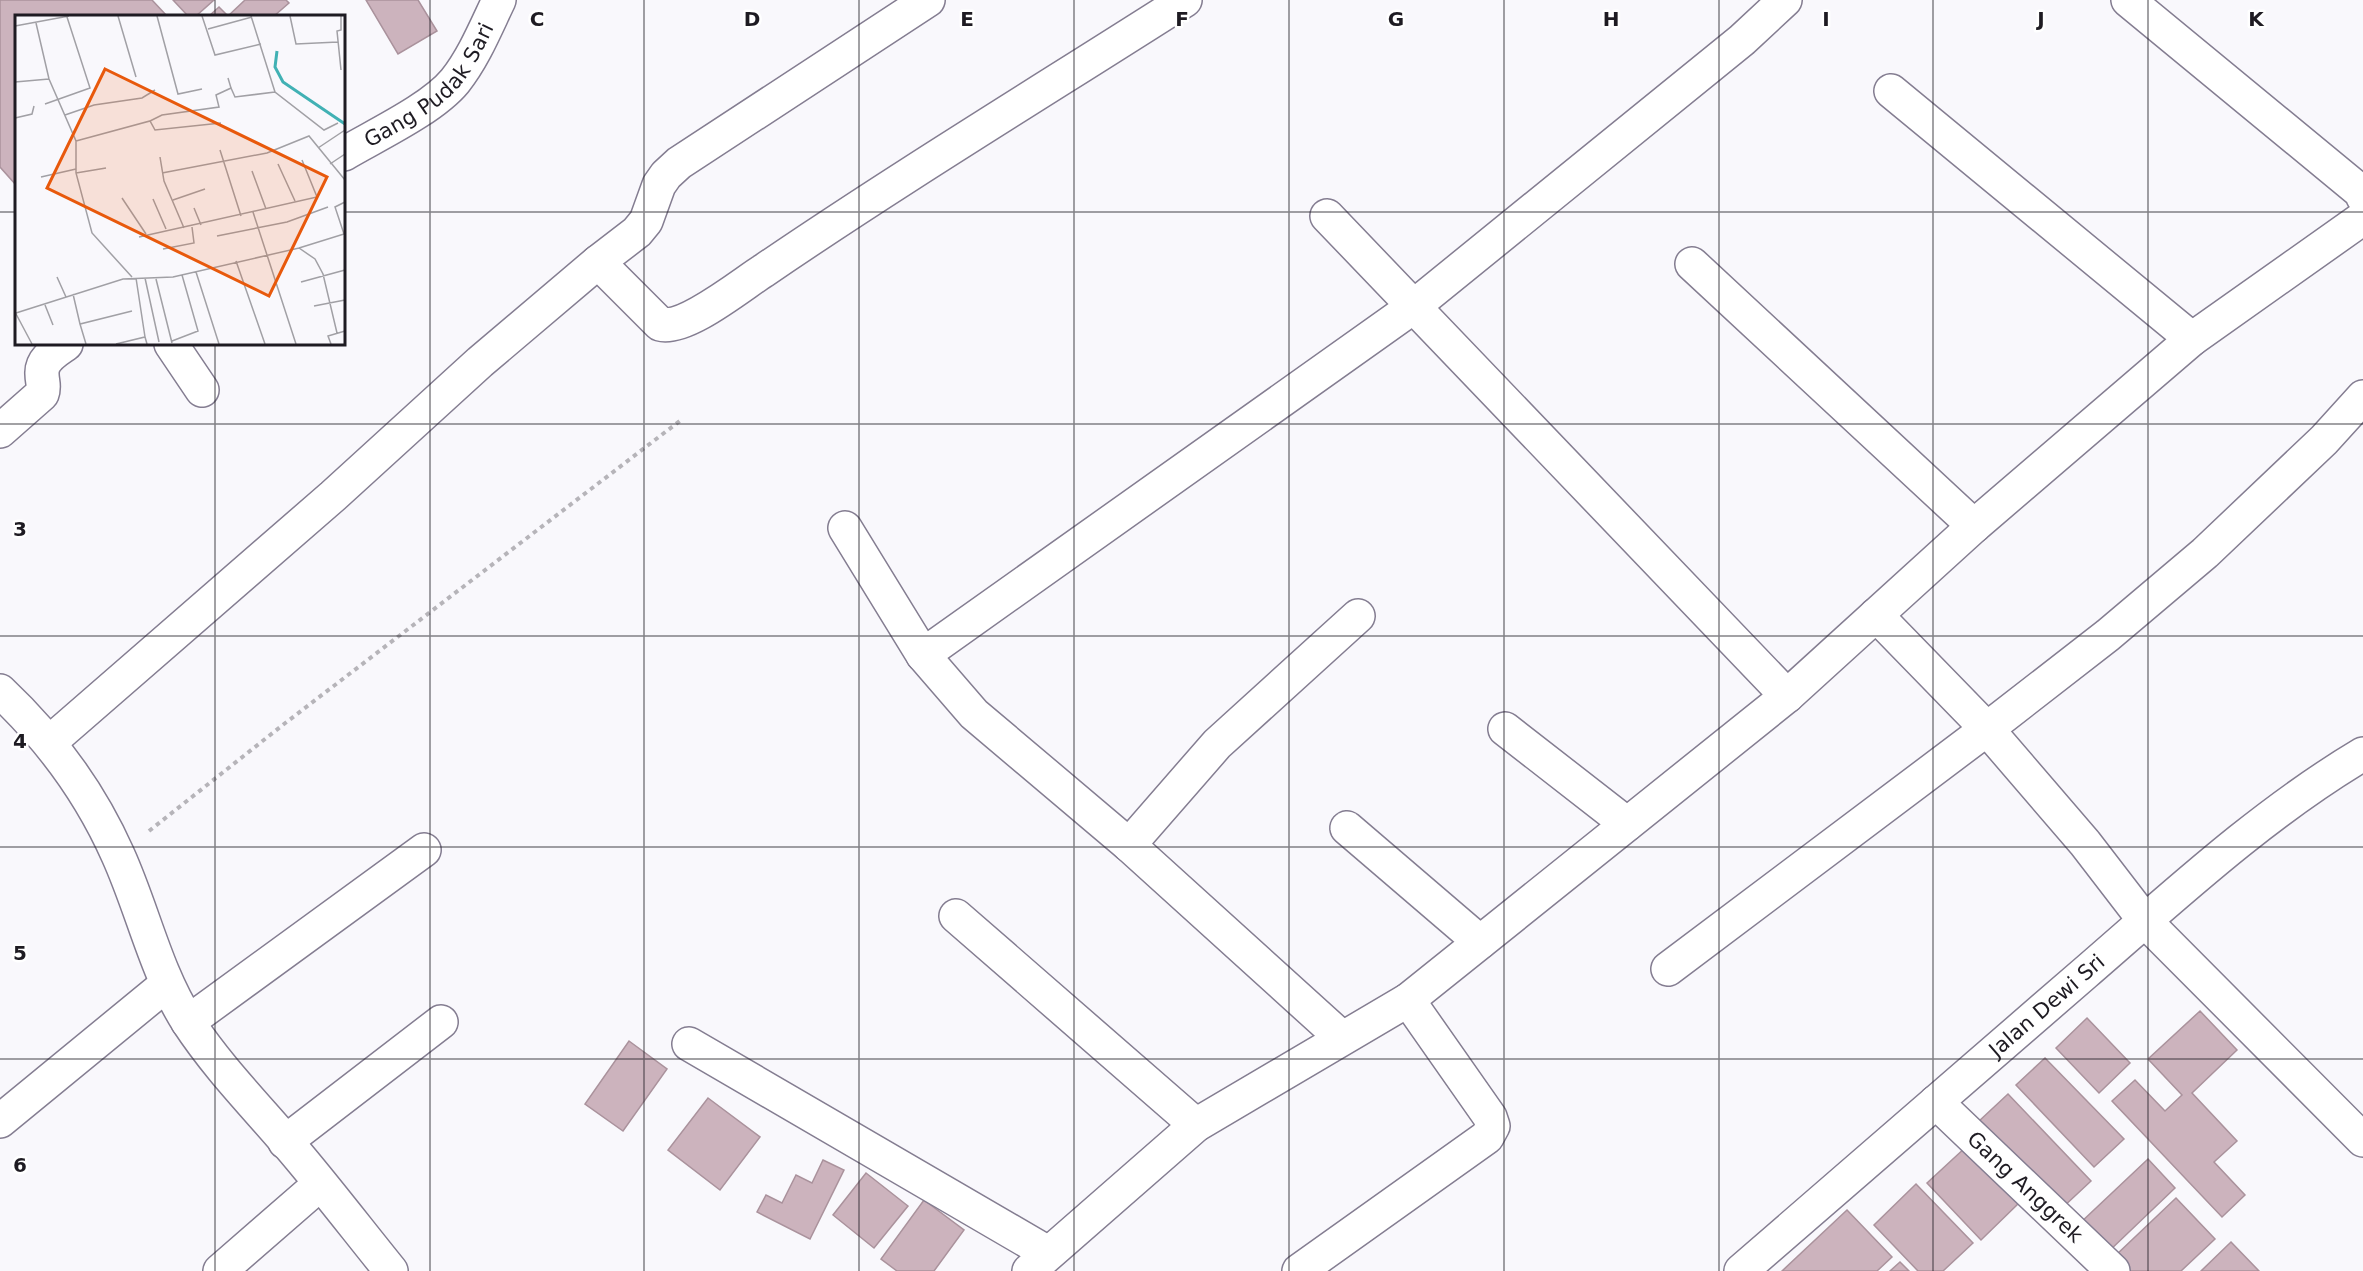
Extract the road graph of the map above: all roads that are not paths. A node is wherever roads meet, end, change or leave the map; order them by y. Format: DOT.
graph roads {
  1 [pos="499,0"];
  2 [pos="928,0"];
  3 [pos="1185,0"];
  4 [pos="1785,0"];
  5 [pos="2128,0"];
  6 [pos="1891,91"];
  7 [pos="345,153"];
  8 [pos="2363,197"];
  9 [pos="1327,216"];
  10 [pos="2363,218"];
  11 [pos="598,262"];
  12 [pos="1692,264"];
  13 [pos="1413,307"];
  14 [pos="2192,339"];
  15 [pos="65,345"];
  16 [pos="172,345"];
  17 [pos="202,390"];
  18 [pos="2363,397"];
  19 [pos="0,431"];
  20 [pos="1974,526"];
  21 [pos="845,528"];
  22 [pos="1876,615"];
  23 [pos="1358,616"];
  24 [pos="923,655"];
  25 [pos="0,691"];
  26 [pos="1787,696"];
  27 [pos="1505,729"];
  28 [pos="1987,729"];
  29 [pos="50,742"];
  30 [pos="2363,754"];
  31 [pos="1627,824"];
  32 [pos="1347,828"];
  33 [pos="1129,845"];
  34 [pos="424,850"];
  35 [pos="956,916"];
  36 [pos="2145,921"];
  37 [pos="1480,942"];
  38 [pos="1668,969"];
  39 [pos="167,984"];
  40 [pos="1408,1000"];
  41 [pos="189,1022"];
  42 [pos="441,1022"];
  43 [pos="1342,1038"];
  44 [pos="689,1044"];
  45 [pos="1936,1102"];
  46 [pos="0,1121"];
  47 [pos="1196,1125"];
  48 [pos="2363,1140"];
  49 [pos="285,1142"];
  50 [pos="320,1184"];
  51 [pos="1038,1262"];
  52 [pos="220,1271"];
  53 [pos="391,1271"];
  54 [pos="1299,1271"];
  55 [pos="1741,1271"];
  56 [pos="2113,1271"];
  1 -- 7 [label="street, Gang Pudak Sari"];
  2 -- 11 [label="street"];
  3 -- 11 [label="street"];
  4 -- 13 [label="street"];
  5 -- 8 [label="street"];
  6 -- 14 [label="street"];
  9 -- 13 [label="street"];
  10 -- 14 [label="street"];
  11 -- 29 [label="street"];
  12 -- 20 [label="street"];
  13 -- 24 [label="street"];
  13 -- 26 [label="street"];
  14 -- 20 [label="street"];
  15 -- 19 [label="street"];
  16 -- 17 [label="street"];
  18 -- 28 [label="street"];
  20 -- 22 [label="street"];
  21 -- 24 [label="street"];
  22 -- 26 [label="street"];
  22 -- 28 [label="street"];
  23 -- 33 [label="street"];
  24 -- 33 [label="street"];
  25 -- 29 [label="street"];
  26 -- 31 [label="street"];
  27 -- 31 [label="street"];
  28 -- 36 [label="street"];
  28 -- 38 [label="street"];
  29 -- 39 [label="street"];
  30 -- 36 [label="street, Jalan Dewi Sri"];
  31 -- 37 [label="street"];
  32 -- 37 [label="street"];
  33 -- 43 [label="street"];
  34 -- 41 [label="street"];
  35 -- 47 [label="street"];
  36 -- 45 [label="street, Jalan Dewi Sri"];
  36 -- 48 [label="street"];
  37 -- 40 [label="street"];
  39 -- 41 [label="street"];
  39 -- 46 [label="street"];
  40 -- 43 [label="street"];
  40 -- 54 [label="street"];
  41 -- 49 [label="street"];
  42 -- 49 [label="street"];
  43 -- 47 [label="street"];
  44 -- 51 [label="street"];
  45 -- 55 [label="street, Jalan Dewi Sri"];
  45 -- 56 [label="street, Gang Anggrek"];
  47 -- 51 [label="street"];
  49 -- 50 [label="street"];
  50 -- 52 [label="street"];
  50 -- 53 [label="street"];
}
